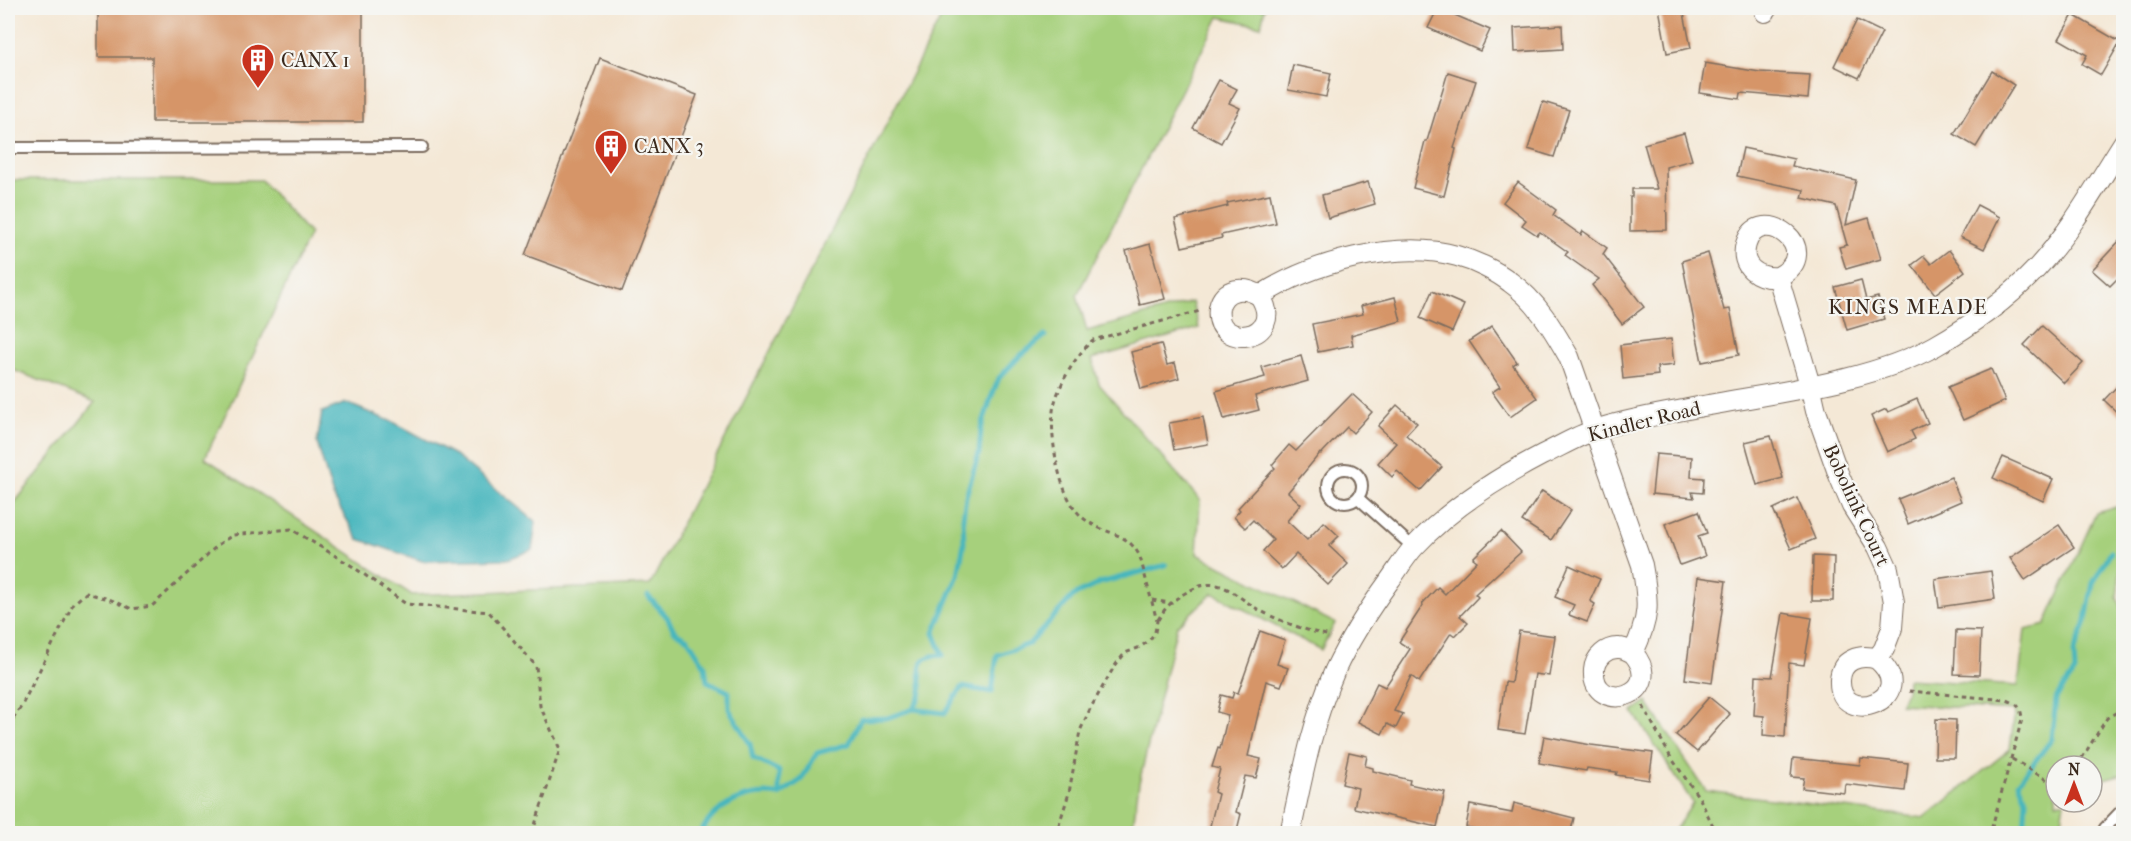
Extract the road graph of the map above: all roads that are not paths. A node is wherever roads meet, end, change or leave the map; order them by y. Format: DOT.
graph roads {
  1 [pos="2124,142"];
  2 [pos="422,147"];
  3 [pos="8,148"];
  4 [pos="1778,277"];
  5 [pos="1260,296"];
  6 [pos="1810,385"];
  7 [pos="1593,431"];
  8 [pos="1358,498"];
  9 [pos="1413,547"];
  10 [pos="1633,653"];
  11 [pos="1877,659"];
  12 [pos="2124,808"];
  13 [pos="1290,834"];
  14 [pos="2102,834"];
  1 -- 6 [label="street, Kindler Road"];
  2 -- 3 [label="lane"];
  4 -- 6 [label="street, Bobolink Court"];
  5 -- 5 [label="street"];
  5 -- 7 [label="street"];
  6 -- 7 [label="street, Kindler Road"];
  6 -- 11 [label="street, Bobolink Court"];
  7 -- 9 [label="street, Kindler Road"];
  7 -- 10 [label="street"];
  8 -- 9 [label="lane"];
  9 -- 13 [label="street, Kindler Road"];
  10 -- 10 [label="street"];
  11 -- 11 [label="street"];
  12 -- 14 [label="lane"];
}
